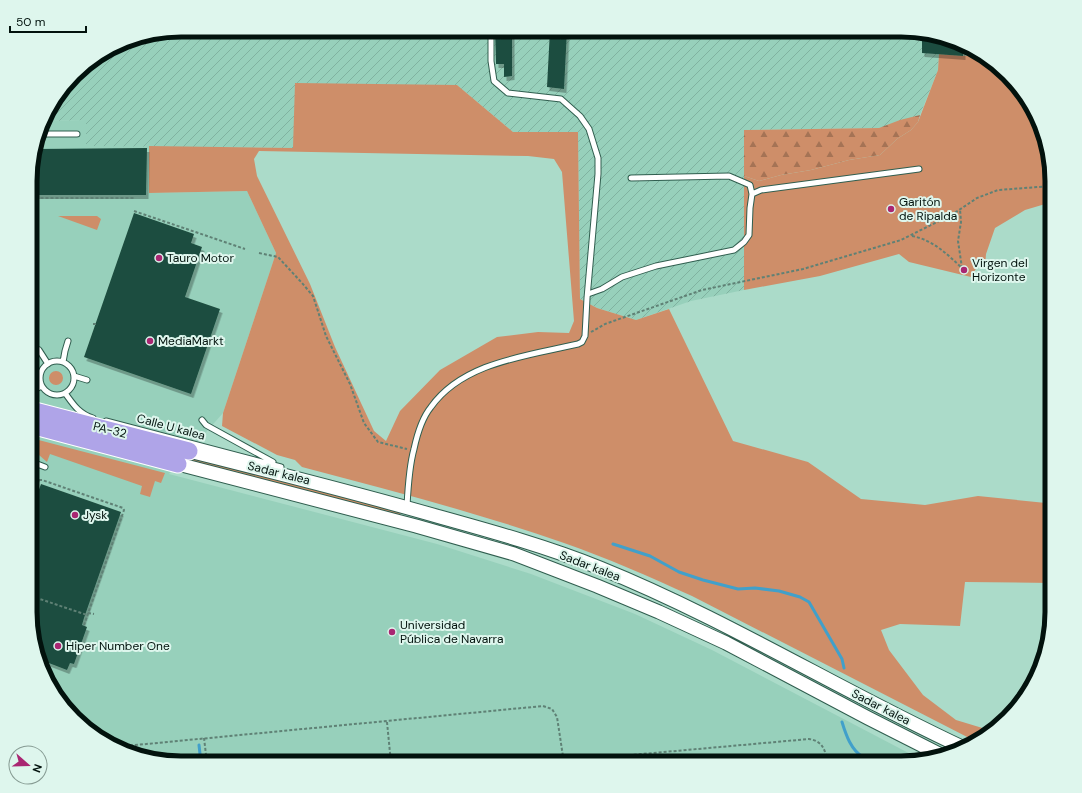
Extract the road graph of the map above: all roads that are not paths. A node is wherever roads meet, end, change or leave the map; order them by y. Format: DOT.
graph roads {
  1 [pos="491,37"];
  2 [pos="45,134"];
  3 [pos="77,134"];
  4 [pos="919,169"];
  5 [pos="631,178"];
  6 [pos="752,194"];
  7 [pos="588,294"];
  8 [pos="68,341"];
  9 [pos="38,350"];
  10 [pos="63,362"];
  11 [pos="48,364"];
  12 [pos="37,374"];
  13 [pos="40,375"];
  14 [pos="74,376"];
  15 [pos="88,380"];
  16 [pos="42,386"];
  17 [pos="37,388"];
  18 [pos="65,393"];
  19 [pos="37,412"];
  20 [pos="202,420"];
  21 [pos="37,427"];
  22 [pos="189,451"];
  23 [pos="37,463"];
  24 [pos="178,464"];
  25 [pos="45,467"];
  26 [pos="281,467"];
  27 [pos="304,479"];
  28 [pos="407,507"];
  29 [pos="957,744"];
  30 [pos="935,752"];
  1 -- 7 [label="lane"];
  2 -- 3 [label="lane"];
  4 -- 6 [label="lane"];
  5 -- 6 [label="lane"];
  6 -- 7 [label="lane"];
  7 -- 28 [label="lane"];
  8 -- 10 [label="lane"];
  9 -- 11 [label="lane"];
  10 -- 11 [label="lane"];
  10 -- 14 [label="lane"];
  11 -- 13 [label="lane"];
  12 -- 13 [label="lane"];
  13 -- 16 [label="lane"];
  14 -- 15 [label="lane"];
  14 -- 18 [label="lane"];
  16 -- 17 [label="lane"];
  16 -- 18 [label="lane"];
  18 -- 26 [label="lane, Calle U kalea"];
  19 -- 22 [label="highway, PA-32 / PA-32"];
  20 -- 26 [label="lane, Calle U kalea"];
  21 -- 24 [label="highway, PA-32"];
  22 -- 27 [label="street, Sadar kalea"];
  23 -- 25 [label="lane"];
  24 -- 30 [label="street, Sadar kalea"];
  26 -- 27 [label="lane, Calle U kalea"];
  27 -- 28 [label="street, Sadar kalea"];
  28 -- 29 [label="street, Sadar kalea"];
}
